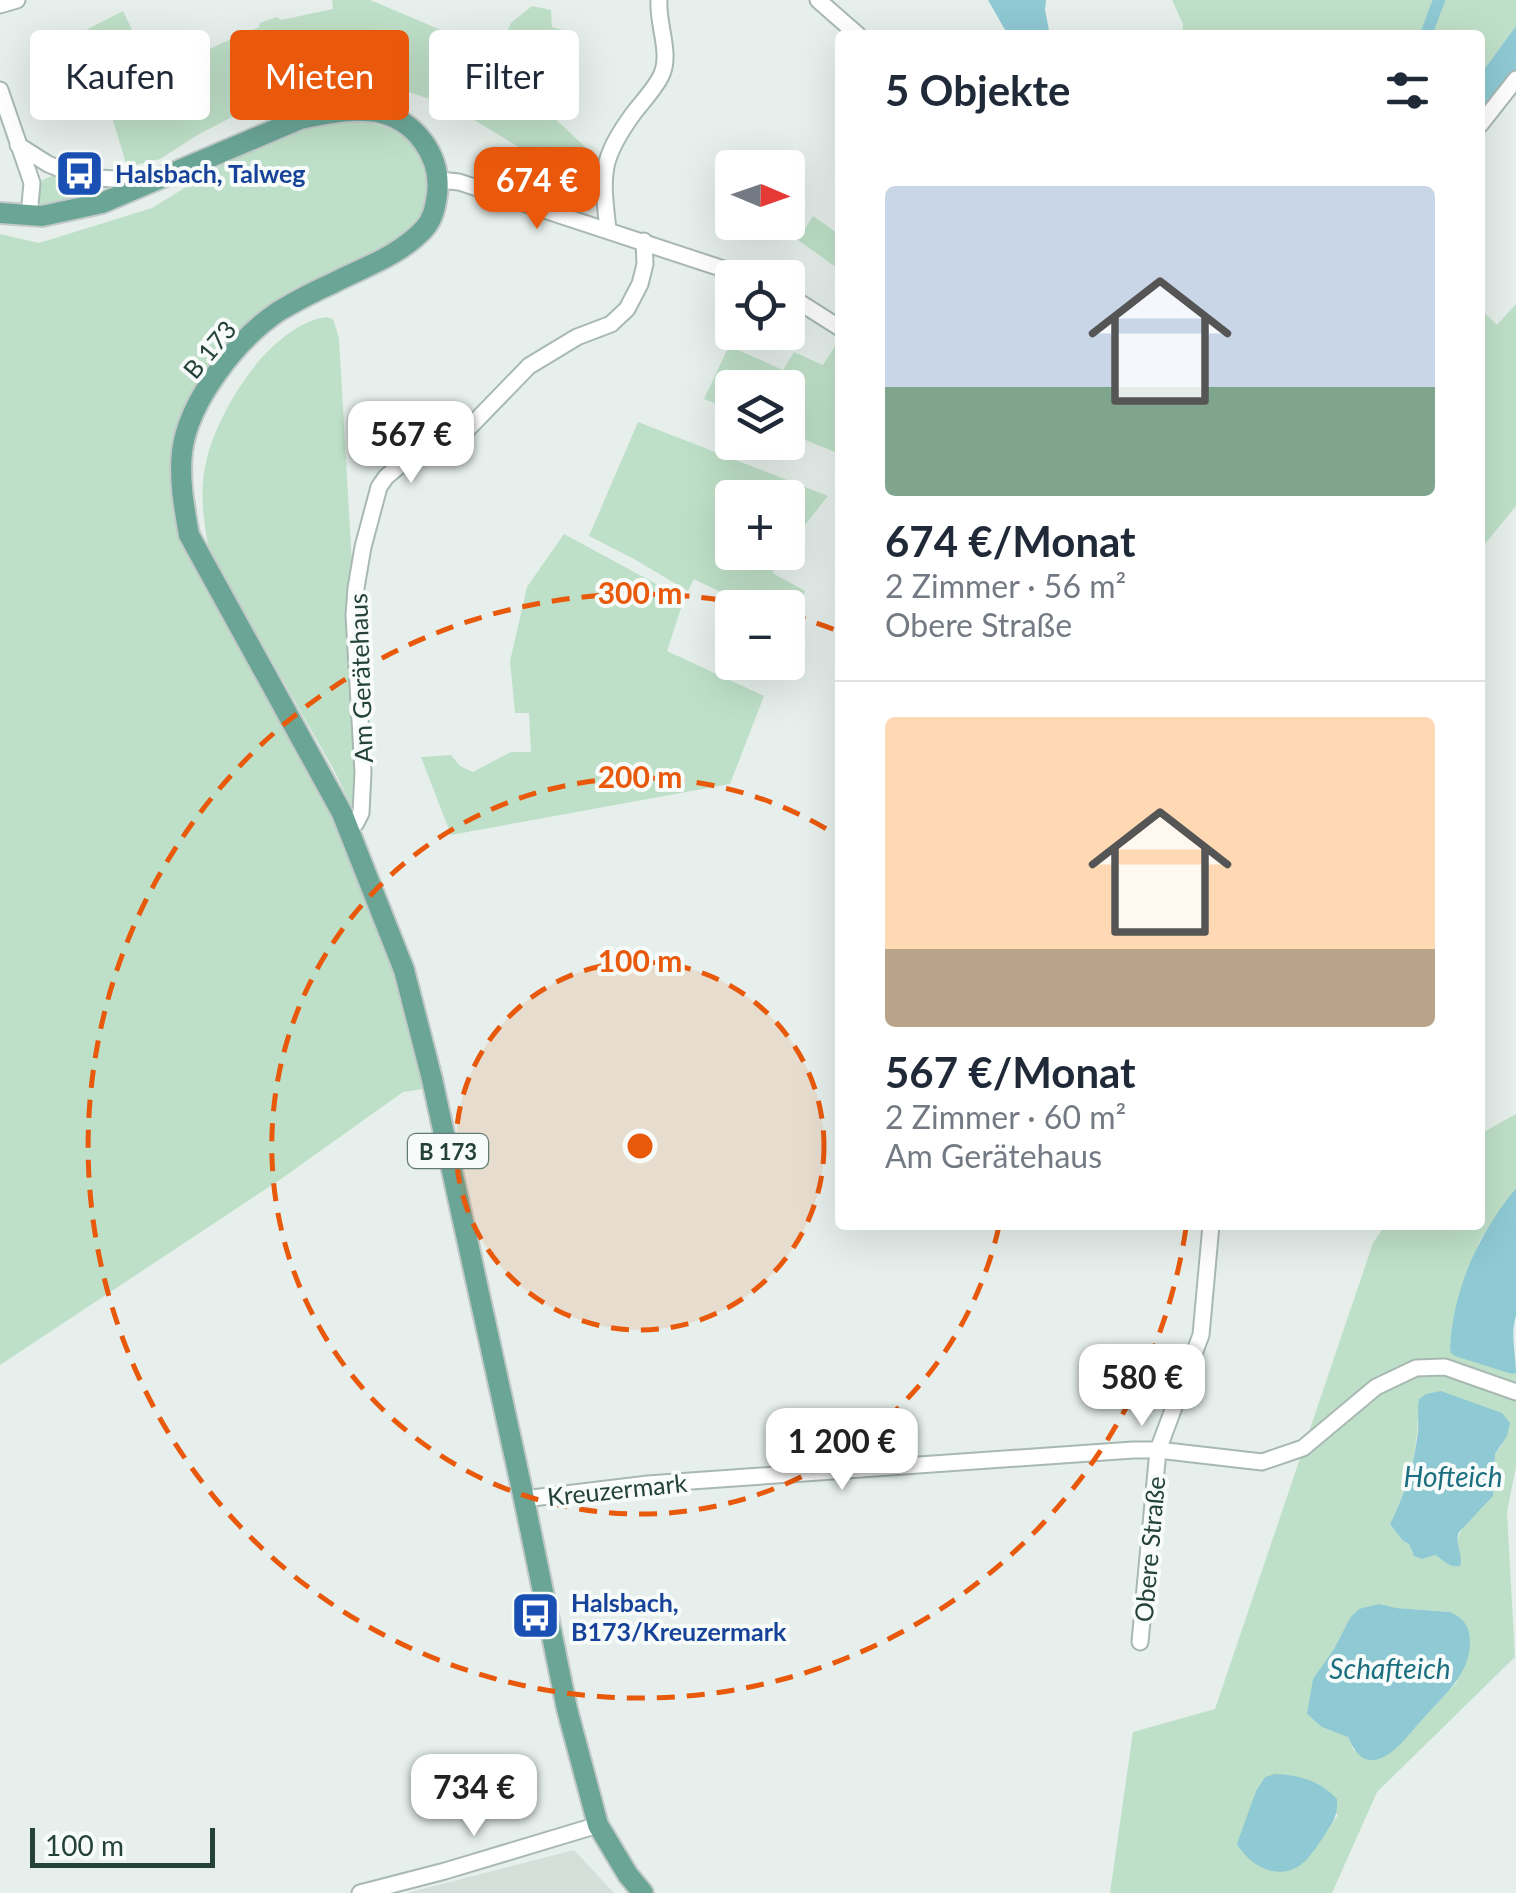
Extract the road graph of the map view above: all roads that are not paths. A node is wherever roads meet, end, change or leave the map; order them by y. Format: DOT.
graph roads {
  1 [pos="17,0"];
  2 [pos="659,0"];
  3 [pos="818,0"];
  4 [pos="0,5"];
  5 [pos="852,30"];
  6 [pos="1516,79"];
  7 [pos="0,90"];
  8 [pos="1485,118"];
  9 [pos="18,145"];
  10 [pos="439,180"];
  11 [pos="156,181"];
  12 [pos="0,213"];
  13 [pos="29,216"];
  14 [pos="608,230"];
  15 [pos="644,241"];
  16 [pos="715,266"];
  17 [pos="805,306"];
  18 [pos="835,325"];
  19 [pos="349,828"];
  20 [pos="1211,1230"];
  21 [pos="1516,1392"];
  22 [pos="1158,1450"];
  23 [pos="524,1499"];
  24 [pos="1140,1642"];
  25 [pos="598,1825"];
  26 [pos="360,1893"];
  27 [pos="643,1893"];
  1 -- 4 [label="street"];
  2 -- 14 [label="street"];
  3 -- 5 [label="street"];
  6 -- 8 [label="street"];
  7 -- 9 [label="street"];
  9 -- 11 [label="street"];
  9 -- 13 [label="street"];
  10 -- 11 [label="main road"];
  10 -- 14 [label="street"];
  10 -- 19 [label="main road, B 173 / B 173"];
  11 -- 13 [label="main road"];
  12 -- 13 [label="main road"];
  14 -- 15 [label="street"];
  15 -- 16 [label="street"];
  15 -- 19 [label="street, Am Gerätehaus"];
  17 -- 18 [label="street"];
  19 -- 23 [label="main road, B 173 / B 173"];
  20 -- 22 [label="street, Obere Straße"];
  21 -- 22 [label="street, Kreuzermark"];
  22 -- 23 [label="street, Kreuzermark"];
  22 -- 24 [label="street, Obere Straße"];
  23 -- 25 [label="main road, B 173 / B 173"];
  25 -- 26 [label="street"];
  25 -- 27 [label="main road, B 173 / B 173"];
}
